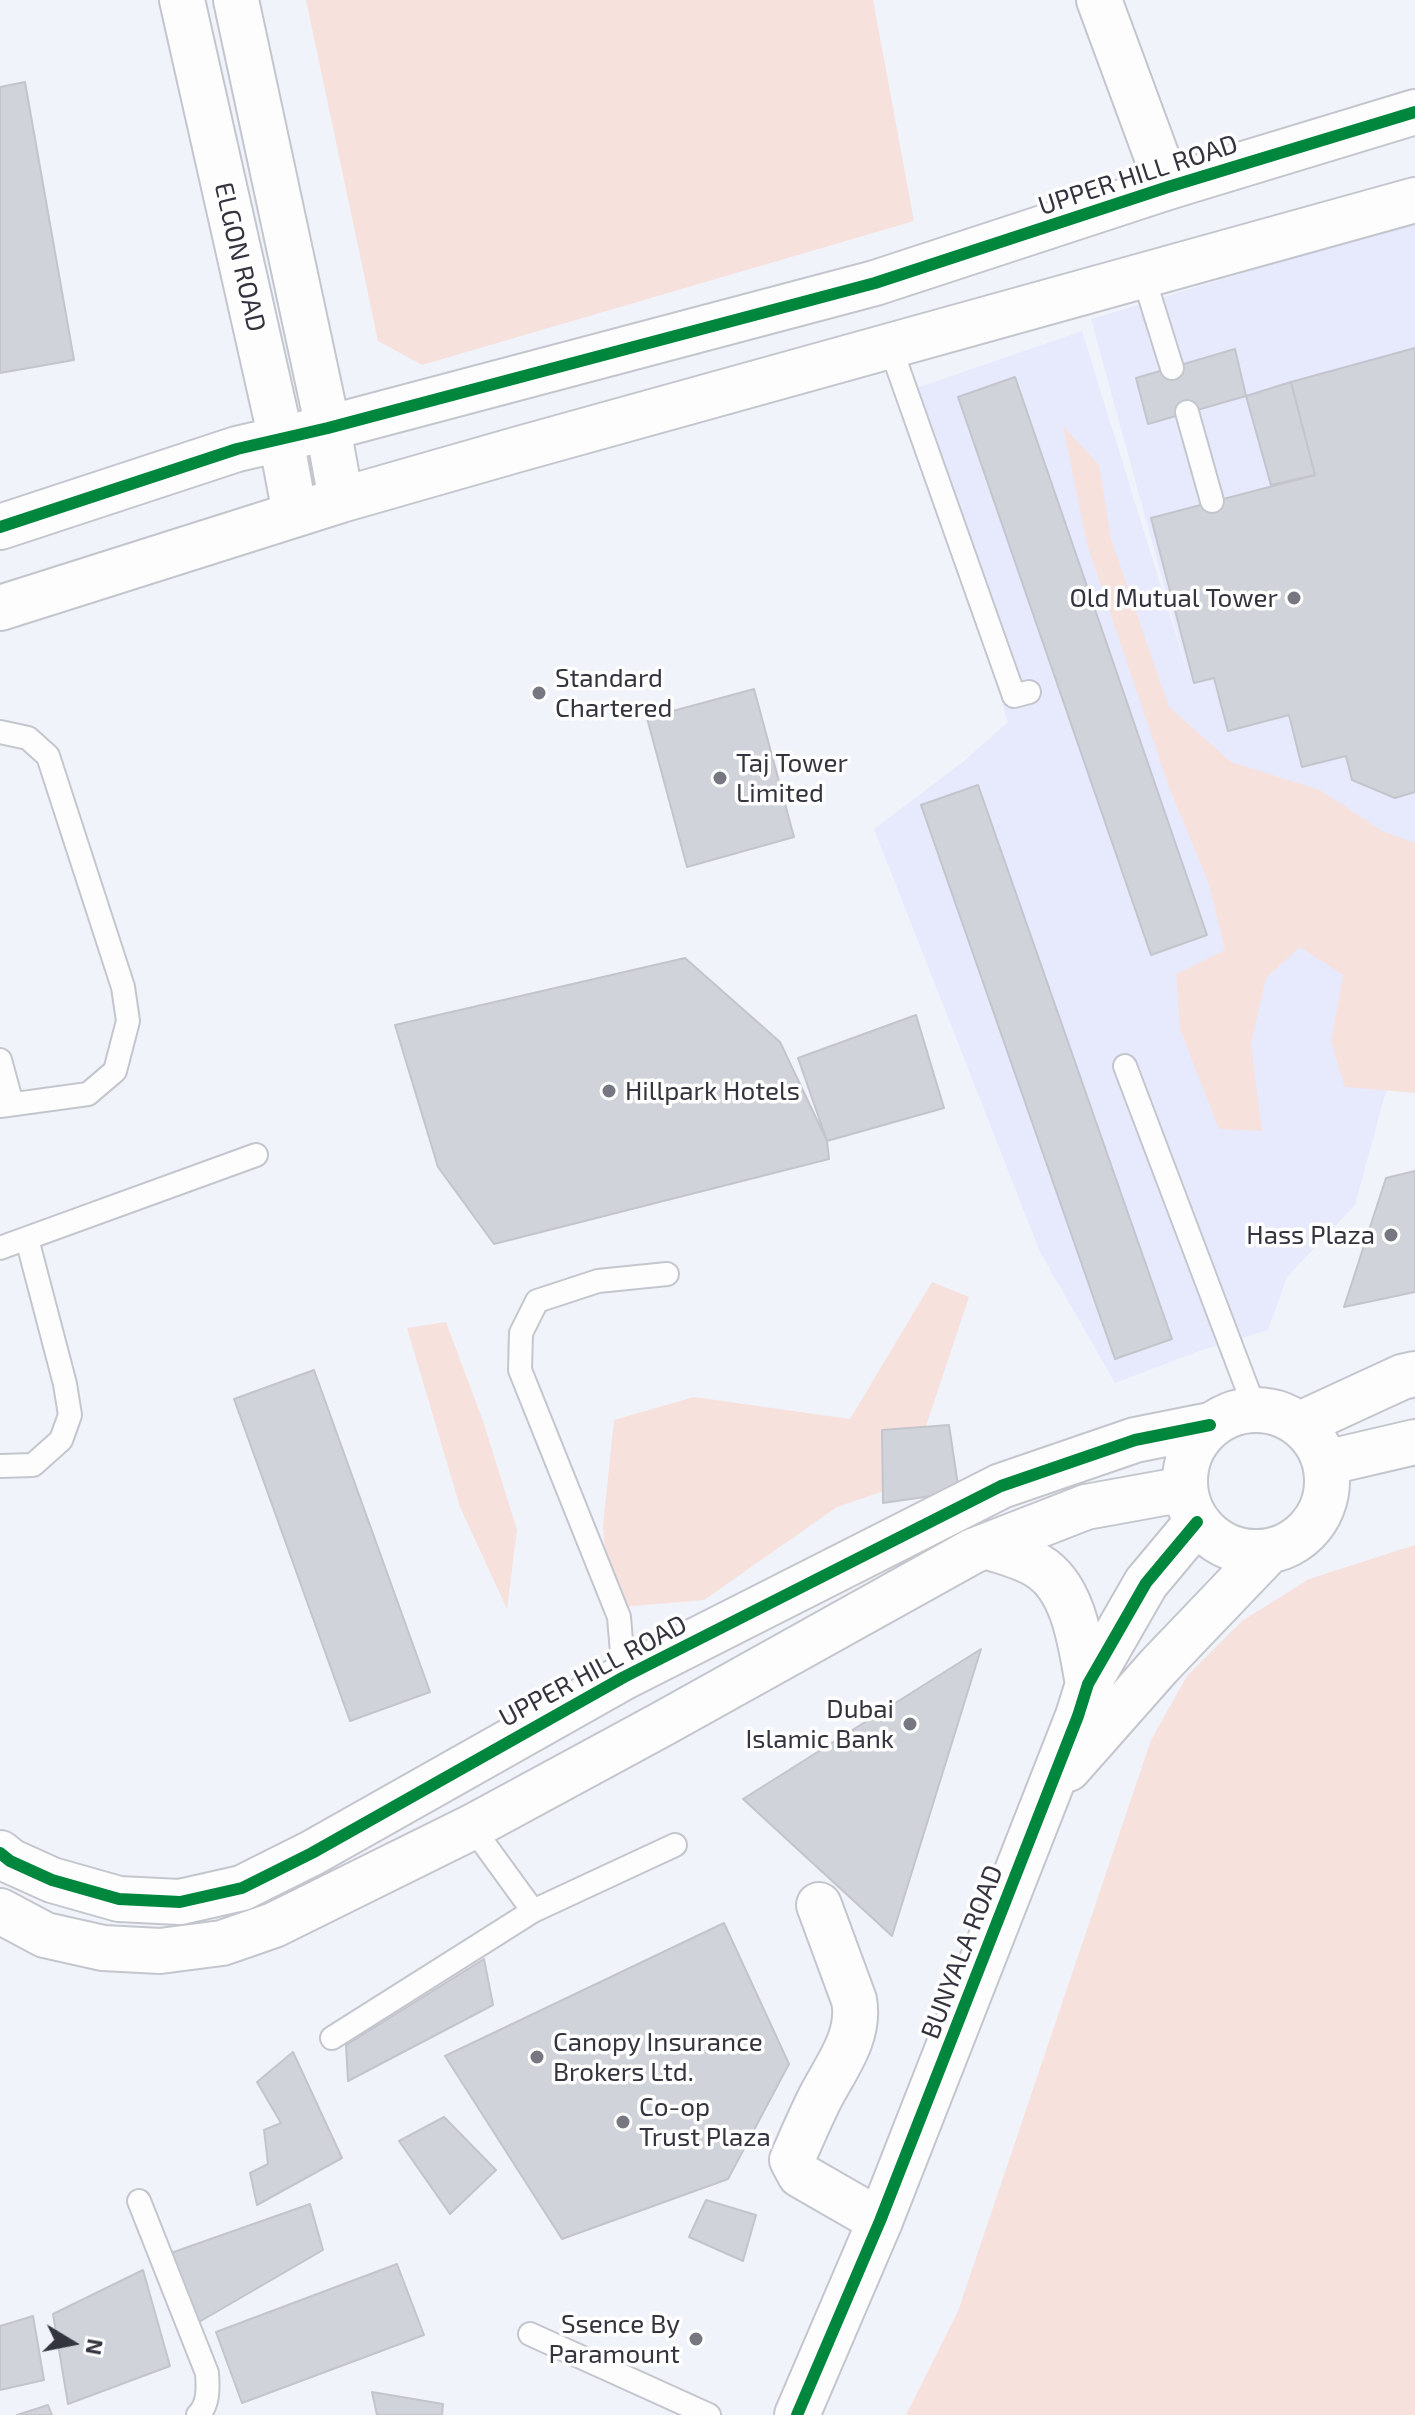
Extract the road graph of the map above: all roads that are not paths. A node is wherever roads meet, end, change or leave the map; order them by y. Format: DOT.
graph roads {
  1 [pos="182,0"];
  2 [pos="236,0"];
  3 [pos="1100,0"];
  4 [pos="1415,112"];
  5 [pos="1168,187"];
  6 [pos="1415,200"];
  7 [pos="1143,275"];
  8 [pos="890,346"];
  9 [pos="1172,368"];
  10 [pos="1187,412"];
  11 [pos="328,428"];
  12 [pos="281,439"];
  13 [pos="341,500"];
  14 [pos="1212,501"];
  15 [pos="295,514"];
  16 [pos="0,527"];
  17 [pos="0,608"];
  18 [pos="1029,692"];
  19 [pos="0,732"];
  20 [pos="0,1060"];
  21 [pos="1125,1066"];
  22 [pos="6,1105"];
  23 [pos="256,1155"];
  24 [pos="27,1239"];
  25 [pos="0,1248"];
  26 [pos="667,1274"];
  27 [pos="1415,1374"];
  28 [pos="1255,1409"];
  29 [pos="1300,1424"];
  30 [pos="1210,1425"];
  31 [pos="1415,1442"];
  32 [pos="1325,1463"];
  33 [pos="0,1466"];
  34 [pos="1191,1505"];
  35 [pos="986,1546"];
  36 [pos="1268,1552"];
  37 [pos="624,1677"];
  38 [pos="1088,1684"];
  39 [pos="1048,1792"];
  40 [pos="472,1827"];
  41 [pos="675,1845"];
  42 [pos="0,1853"];
  43 [pos="819,1905"];
  44 [pos="0,1911"];
  45 [pos="533,1911"];
  46 [pos="332,2038"];
  47 [pos="139,2201"];
  48 [pos="880,2221"];
  49 [pos="530,2334"];
  50 [pos="198,2415"];
  51 [pos="709,2415"];
  52 [pos="797,2415"];
  1 -- 12 [label="street, ELGON ROAD"];
  2 -- 11 [label="street, ELGON ROAD"];
  3 -- 5 [label="street"];
  4 -- 5 [label="street, UPPER HILL ROAD"];
  5 -- 11 [label="street, UPPER HILL ROAD"];
  6 -- 7 [label="street"];
  7 -- 8 [label="street"];
  7 -- 9 [label="lane"];
  8 -- 13 [label="street"];
  8 -- 18 [label="lane"];
  10 -- 14 [label="lane"];
  11 -- 12 [label="street, UPPER HILL ROAD"];
  11 -- 13 [label="street, ELGON ROAD"];
  12 -- 15 [label="street, ELGON ROAD"];
  12 -- 16 [label="street, UPPER HILL ROAD"];
  13 -- 15 [label="street"];
  15 -- 17 [label="street"];
  19 -- 22 [label="lane"];
  20 -- 22 [label="lane"];
  21 -- 28 [label="lane"];
  23 -- 24 [label="lane"];
  24 -- 25 [label="lane"];
  24 -- 33 [label="lane"];
  26 -- 37 [label="lane"];
  27 -- 29 [label="street"];
  28 -- 29 [label="street"];
  28 -- 30 [label="street"];
  29 -- 32 [label="street"];
  30 -- 34 [label="street"];
  30 -- 37 [label="street, UPPER HILL ROAD"];
  31 -- 32 [label="street"];
  32 -- 36 [label="street"];
  34 -- 35 [label="street"];
  34 -- 36 [label="street"];
  34 -- 38 [label="street, BUNYALA ROAD"];
  35 -- 38 [label="street"];
  35 -- 40 [label="street"];
  36 -- 39 [label="street, BUNYALA ROAD"];
  37 -- 42 [label="street, UPPER HILL ROAD"];
  38 -- 39 [label="street, BUNYALA ROAD"];
  39 -- 48 [label="street, BUNYALA ROAD"];
  40 -- 44 [label="street"];
  40 -- 45 [label="lane"];
  41 -- 45 [label="lane"];
  43 -- 48 [label="street"];
  45 -- 46 [label="lane"];
  47 -- 50 [label="lane"];
  48 -- 52 [label="street, BUNYALA ROAD"];
  49 -- 51 [label="lane"];
}
